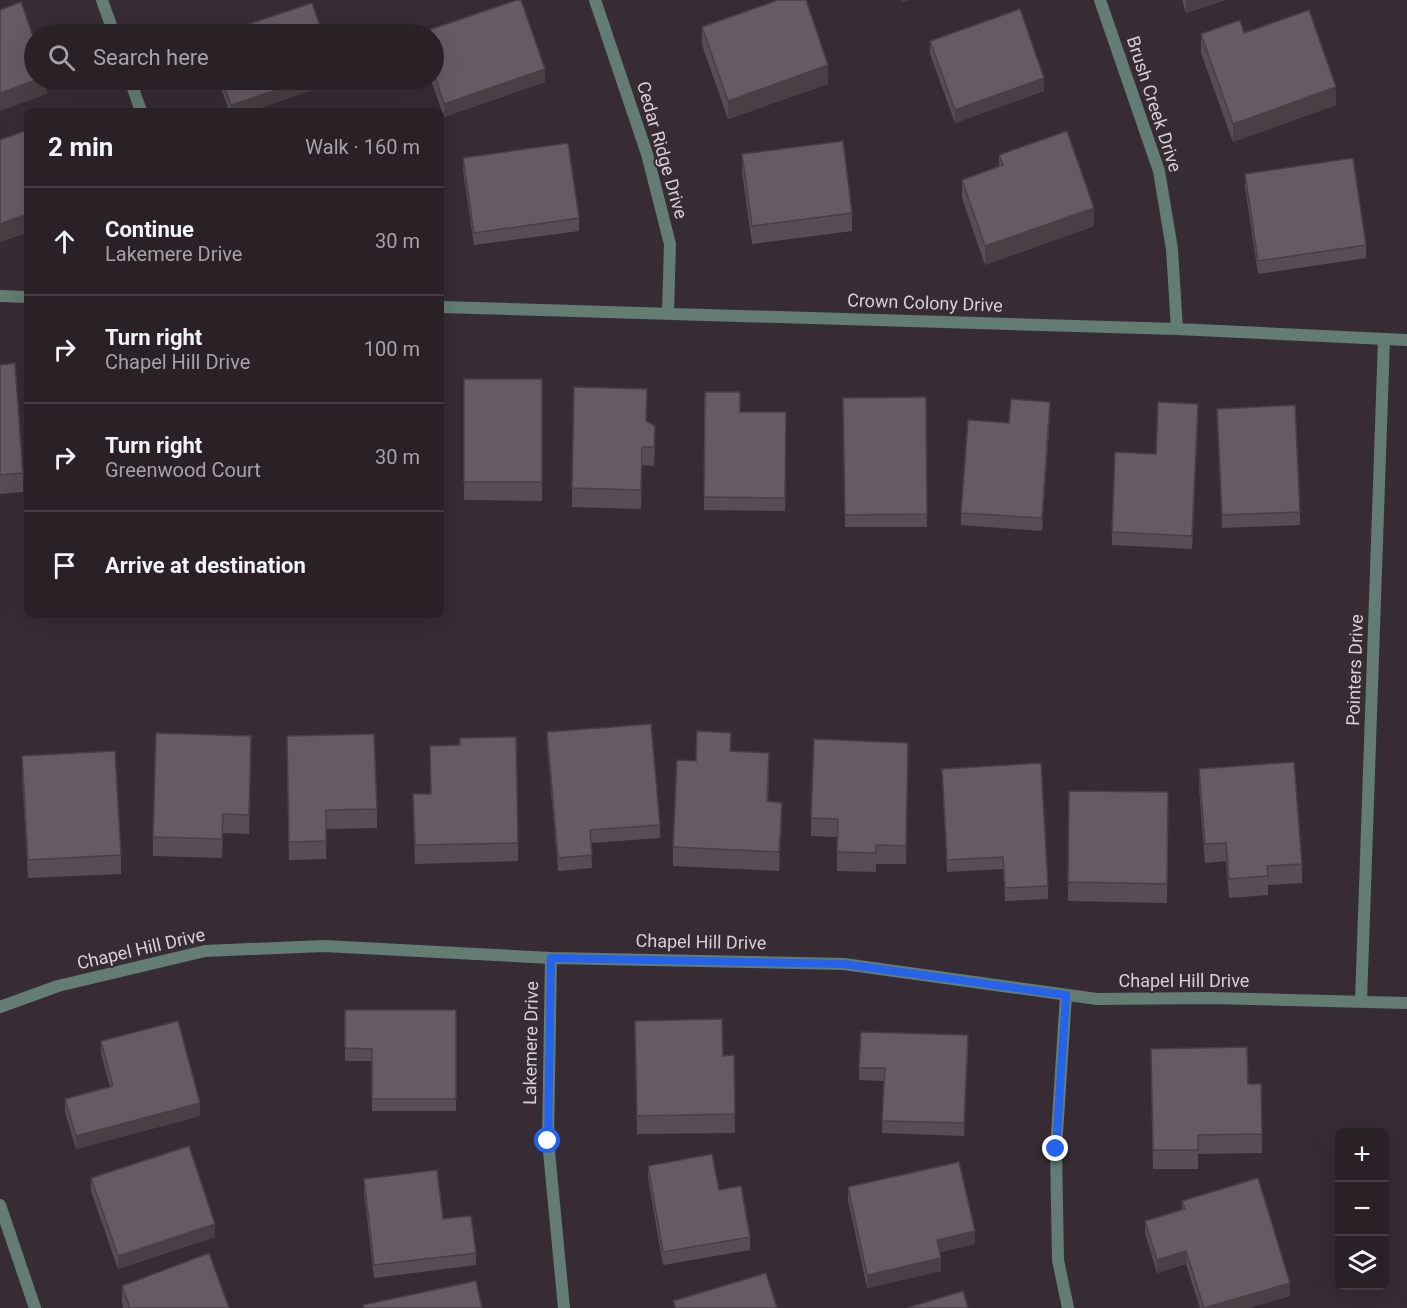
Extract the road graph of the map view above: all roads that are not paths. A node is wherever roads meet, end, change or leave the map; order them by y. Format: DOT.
graph roads {
  1 [pos="102,0"];
  2 [pos="595,0"];
  3 [pos="1100,0"];
  4 [pos="110,24"];
  5 [pos="134,90"];
  6 [pos="140,108"];
  7 [pos="0,296"];
  8 [pos="24,297"];
  9 [pos="444,308"];
  10 [pos="668,313"];
  11 [pos="1177,329"];
  12 [pos="1384,340"];
  13 [pos="1407,340"];
  14 [pos="551,958"];
  15 [pos="1066,995"];
  16 [pos="1361,1002"];
  17 [pos="1407,1003"];
  18 [pos="0,1007"];
  19 [pos="0,1205"];
  20 [pos="34,1308"];
  21 [pos="564,1308"];
  22 [pos="1068,1308"];
  1 -- 4 [label="street"];
  2 -- 10 [label="street, Cedar Ridge Drive"];
  3 -- 11 [label="street, Brush Creek Drive"];
  5 -- 6 [label="street"];
  7 -- 8 [label="street"];
  9 -- 10 [label="street, Crown Colony Drive"];
  10 -- 11 [label="street, Crown Colony Drive"];
  11 -- 12 [label="street, Crown Colony Drive"];
  12 -- 13 [label="street, Crown Colony Drive"];
  12 -- 16 [label="street, Pointers Drive"];
  14 -- 15 [label="street, Chapel Hill Drive"];
  14 -- 18 [label="street, Chapel Hill Drive"];
  14 -- 21 [label="street, Lakemere Drive"];
  15 -- 16 [label="street, Chapel Hill Drive"];
  15 -- 22 [label="street"];
  16 -- 17 [label="street, Chapel Hill Drive"];
  19 -- 20 [label="street"];
}
